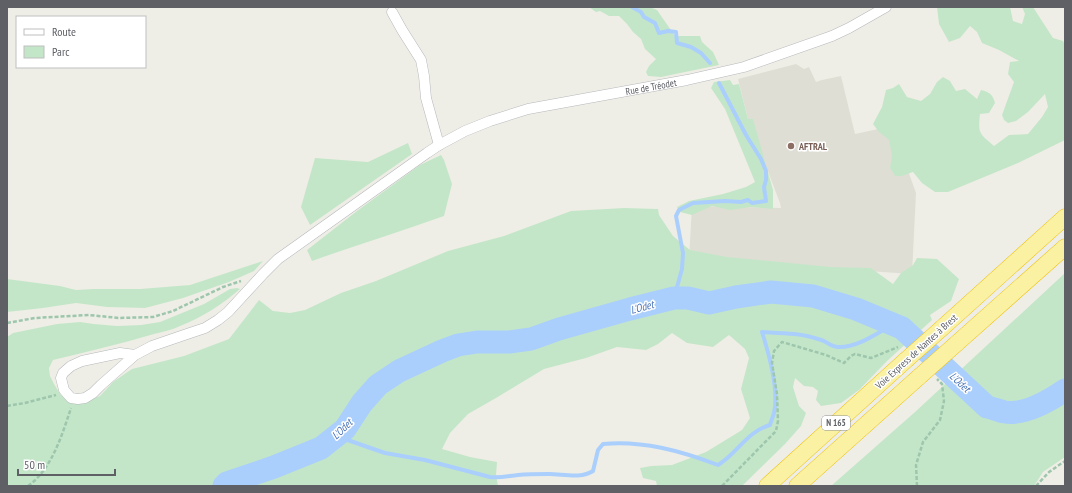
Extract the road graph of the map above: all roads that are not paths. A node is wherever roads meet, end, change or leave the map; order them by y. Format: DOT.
graph roads {
  1 [pos="886,7"];
  2 [pos="392,12"];
  3 [pos="439,145"];
  4 [pos="1065,217"];
  5 [pos="1065,247"];
  6 [pos="135,355"];
  7 [pos="767,486"];
  8 [pos="798,486"];
  1 -- 3 [label="street, Rue de Tréodet"];
  2 -- 3 [label="street"];
  3 -- 6 [label="street, Rue de Tréodet"];
  4 -- 7 [label="highway, Voie Express de Nantes à Brest / N 165, bridge"];
  5 -- 8 [label="highway, N 165, bridge"];
  6 -- 6 [label="street, Rue de Tréodet"];
}
